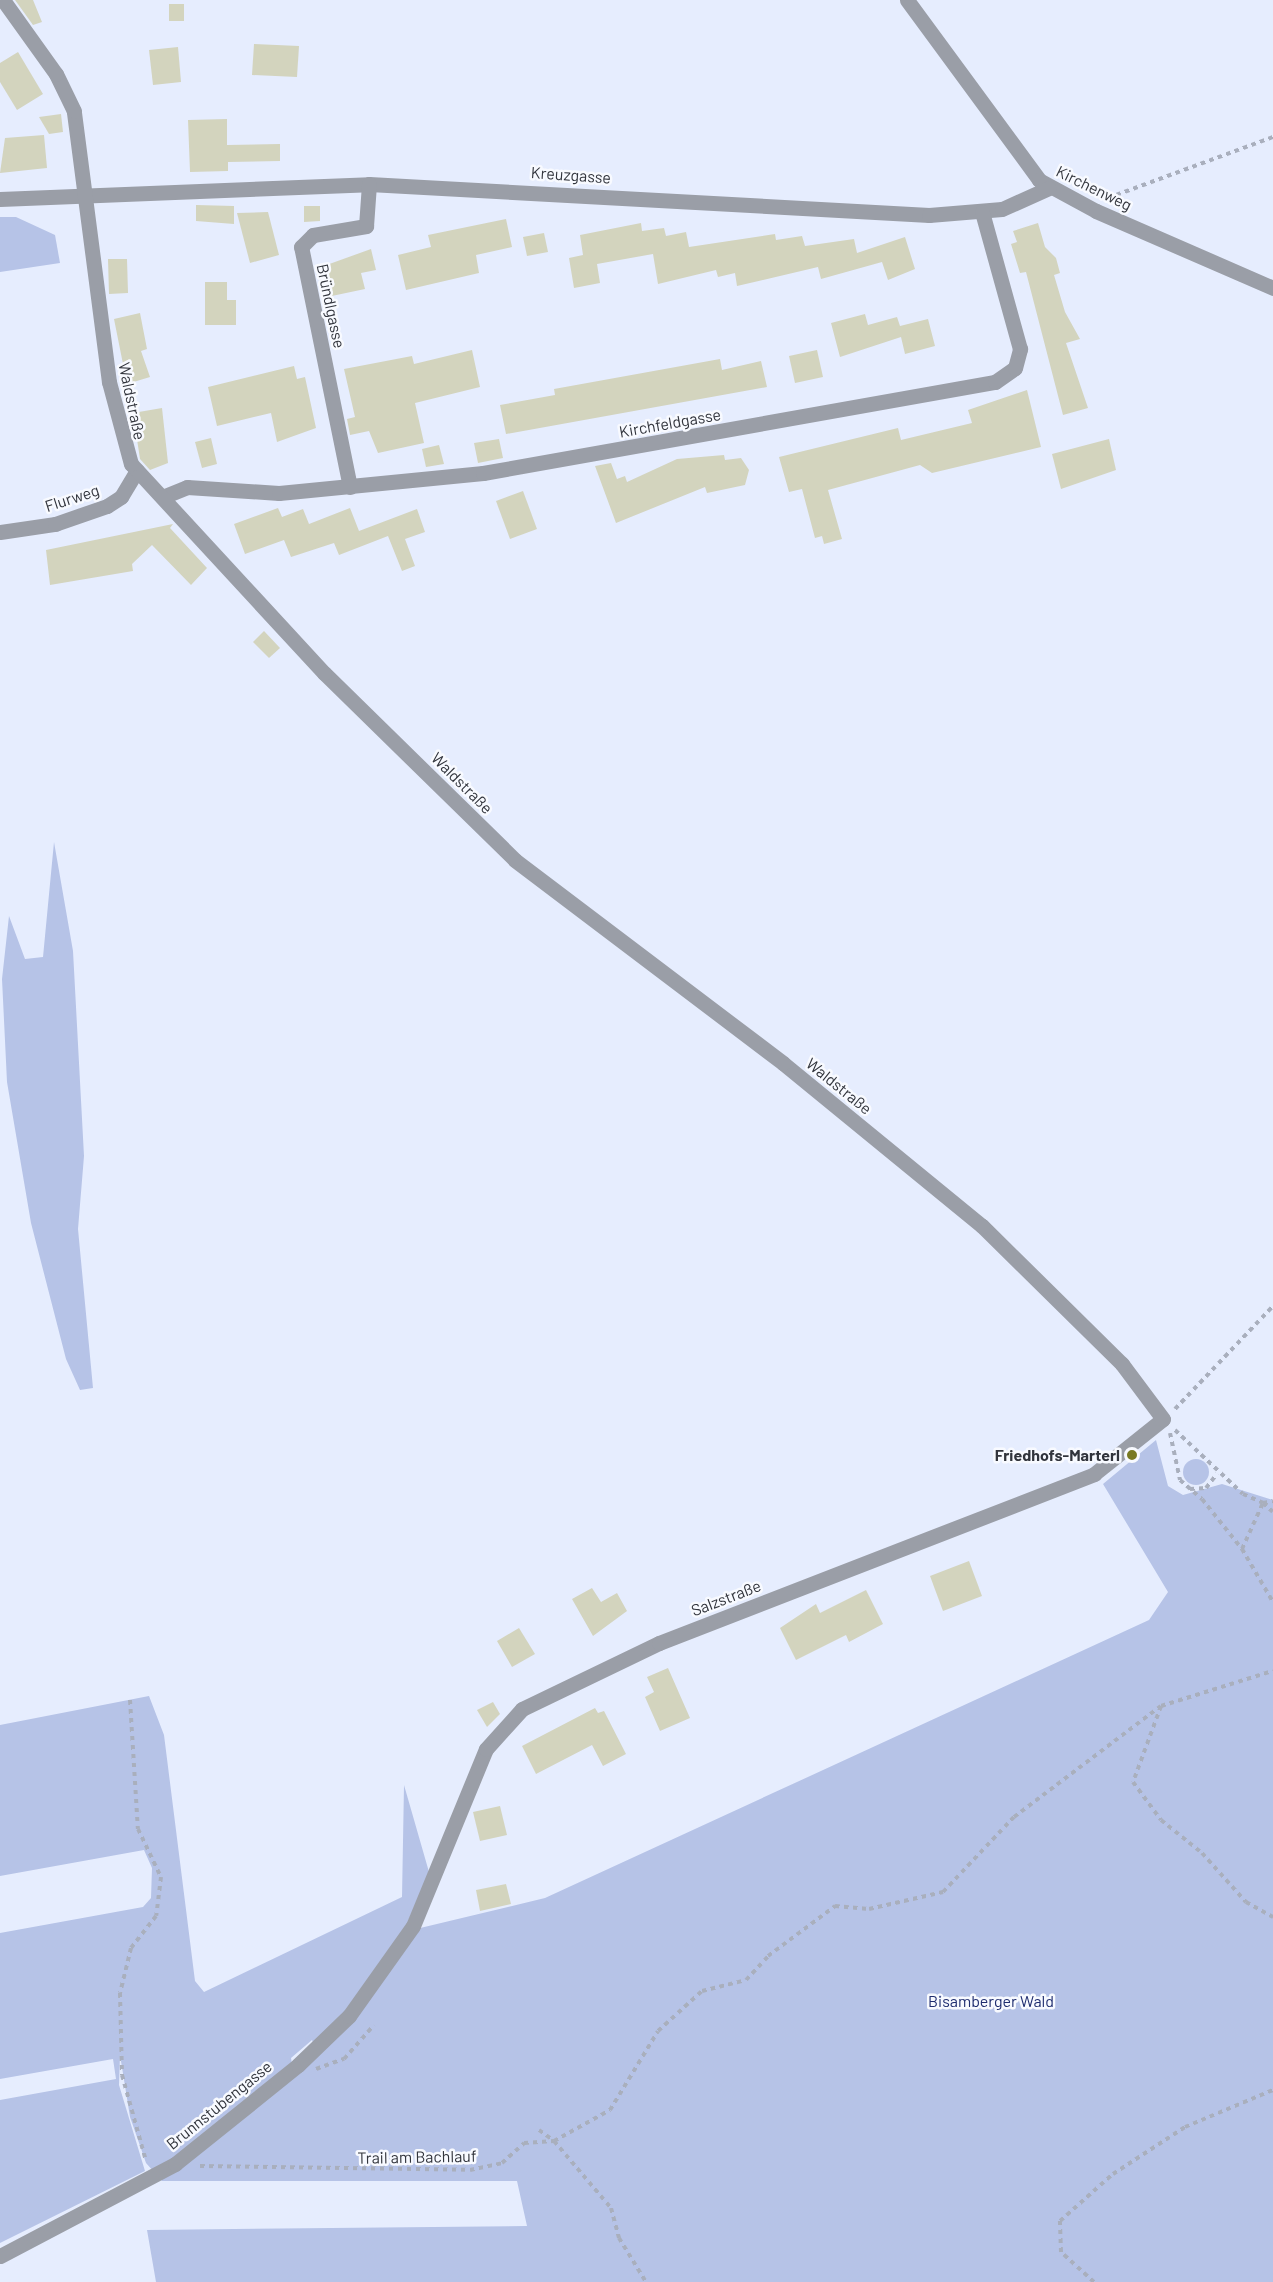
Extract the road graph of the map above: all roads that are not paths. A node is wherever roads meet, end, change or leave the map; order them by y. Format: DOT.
graph roads {
  1 [pos="3,0"];
  2 [pos="907,0"];
  3 [pos="369,184"];
  4 [pos="1049,188"];
  5 [pos="85,196"];
  6 [pos="0,200"];
  7 [pos="982,212"];
  8 [pos="1273,288"];
  9 [pos="137,470"];
  10 [pos="350,487"];
  11 [pos="165,496"];
  12 [pos="0,532"];
  13 [pos="1163,1419"];
  14 [pos="413,1926"];
  15 [pos="0,2256"];
  1 -- 5 [label="street, Waldstraße"];
  2 -- 4 [label="street, Kirchenweg"];
  3 -- 5 [label="street, Kreuzgasse"];
  3 -- 7 [label="street, Kreuzgasse"];
  3 -- 10 [label="street, Bründlgasse"];
  4 -- 7 [label="street, Kreuzgasse"];
  4 -- 8 [label="street, Kirchenweg"];
  5 -- 6 [label="street, Kreuzgasse"];
  5 -- 9 [label="street, Waldstraße"];
  7 -- 10 [label="street, Kirchfeldgasse"];
  9 -- 11 [label="street, Waldstraße"];
  9 -- 12 [label="street, Flurweg"];
  10 -- 11 [label="street, Kirchfeldgasse"];
  11 -- 13 [label="street, Waldstraße"];
  13 -- 14 [label="street, Salzstraße"];
  14 -- 15 [label="street, Brunnstubengasse"];
}
